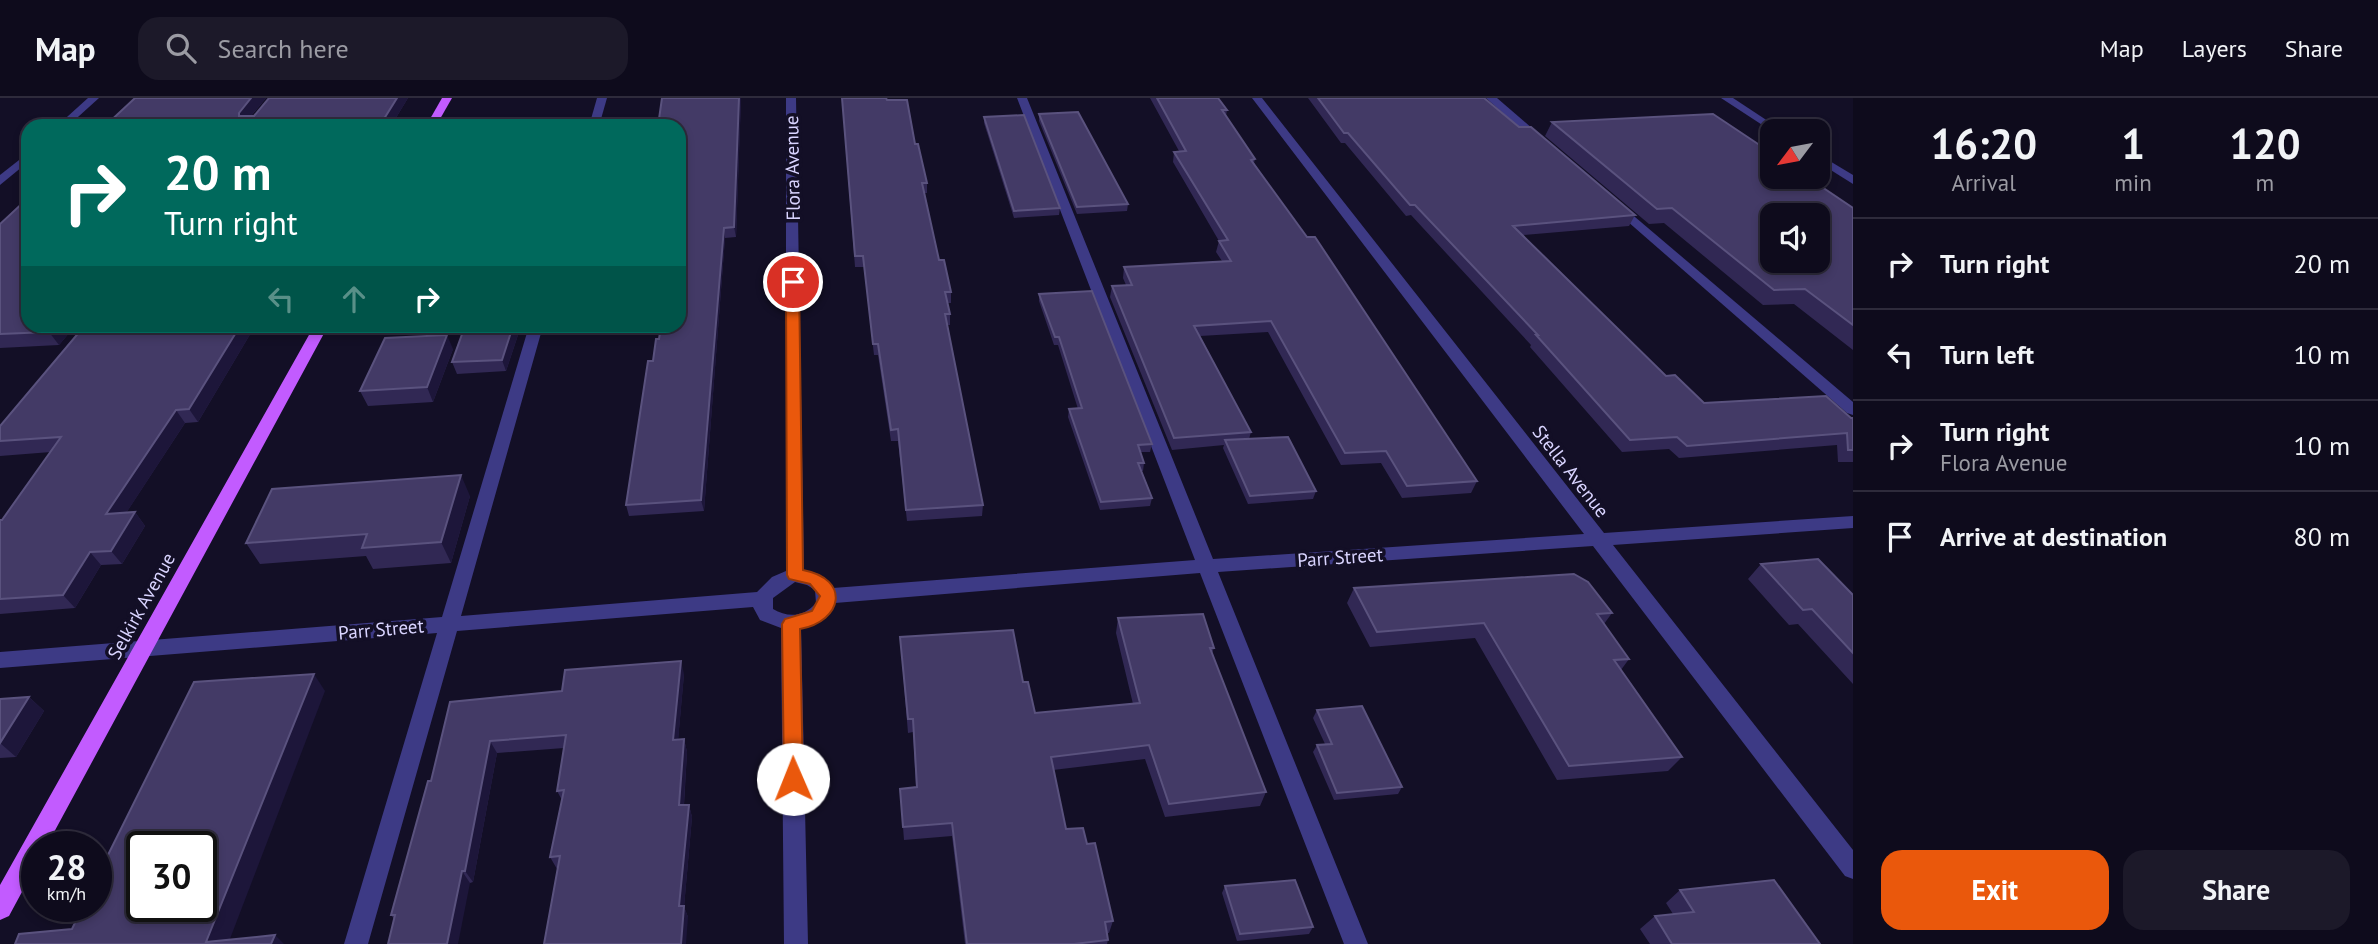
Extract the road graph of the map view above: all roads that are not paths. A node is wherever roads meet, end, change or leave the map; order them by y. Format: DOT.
graph roads {
  1 [pos="94,98"];
  2 [pos="447,98"];
  3 [pos="602,98"];
  4 [pos="791,98"];
  5 [pos="1023,98"];
  6 [pos="1257,98"];
  7 [pos="1491,98"];
  8 [pos="1726,98"];
  9 [pos="70,119"];
  10 [pos="436,119"];
  11 [pos="596,119"];
  12 [pos="1760,120"];
  13 [pos="1553,152"];
  14 [pos="21,162"];
  15 [pos="1830,166"];
  16 [pos="1853,180"];
  17 [pos="0,181"];
  18 [pos="1605,196"];
  19 [pos="317,333"];
  20 [pos="534,333"];
  21 [pos="1853,410"];
  22 [pos="1853,522"];
  23 [pos="1597,539"];
  24 [pos="1208,566"];
  25 [pos="795,575"];
  26 [pos="828,596"];
  27 [pos="762,599"];
  28 [pos="451,623"];
  29 [pos="791,624"];
  30 [pos="144,648"];
  31 [pos="0,660"];
  32 [pos="1853,868"];
  33 [pos="0,908"];
  34 [pos="356,944"];
  35 [pos="796,944"];
  36 [pos="1356,944"];
  1 -- 9 [label="street"];
  2 -- 10 [label="main road"];
  3 -- 11 [label="street"];
  4 -- 25 [label="street, Flora Avenue"];
  5 -- 24 [label="street"];
  6 -- 23 [label="street, Stella Avenue"];
  7 -- 13 [label="street"];
  8 -- 12 [label="street"];
  14 -- 17 [label="street"];
  15 -- 16 [label="street"];
  18 -- 21 [label="street"];
  19 -- 30 [label="main road, Selkirk Avenue"];
  20 -- 28 [label="street"];
  22 -- 23 [label="street, Parr Street"];
  23 -- 24 [label="street, Parr Street"];
  23 -- 32 [label="street, Stella Avenue"];
  24 -- 26 [label="street, Parr Street"];
  24 -- 36 [label="street"];
  25 -- 26 [label="street"];
  25 -- 27 [label="street"];
  26 -- 29 [label="street"];
  27 -- 28 [label="street, Parr Street"];
  27 -- 29 [label="street"];
  28 -- 30 [label="street, Parr Street"];
  28 -- 34 [label="street"];
  29 -- 35 [label="street"];
  30 -- 31 [label="street, Parr Street"];
  30 -- 33 [label="main road, Selkirk Avenue"];
}
